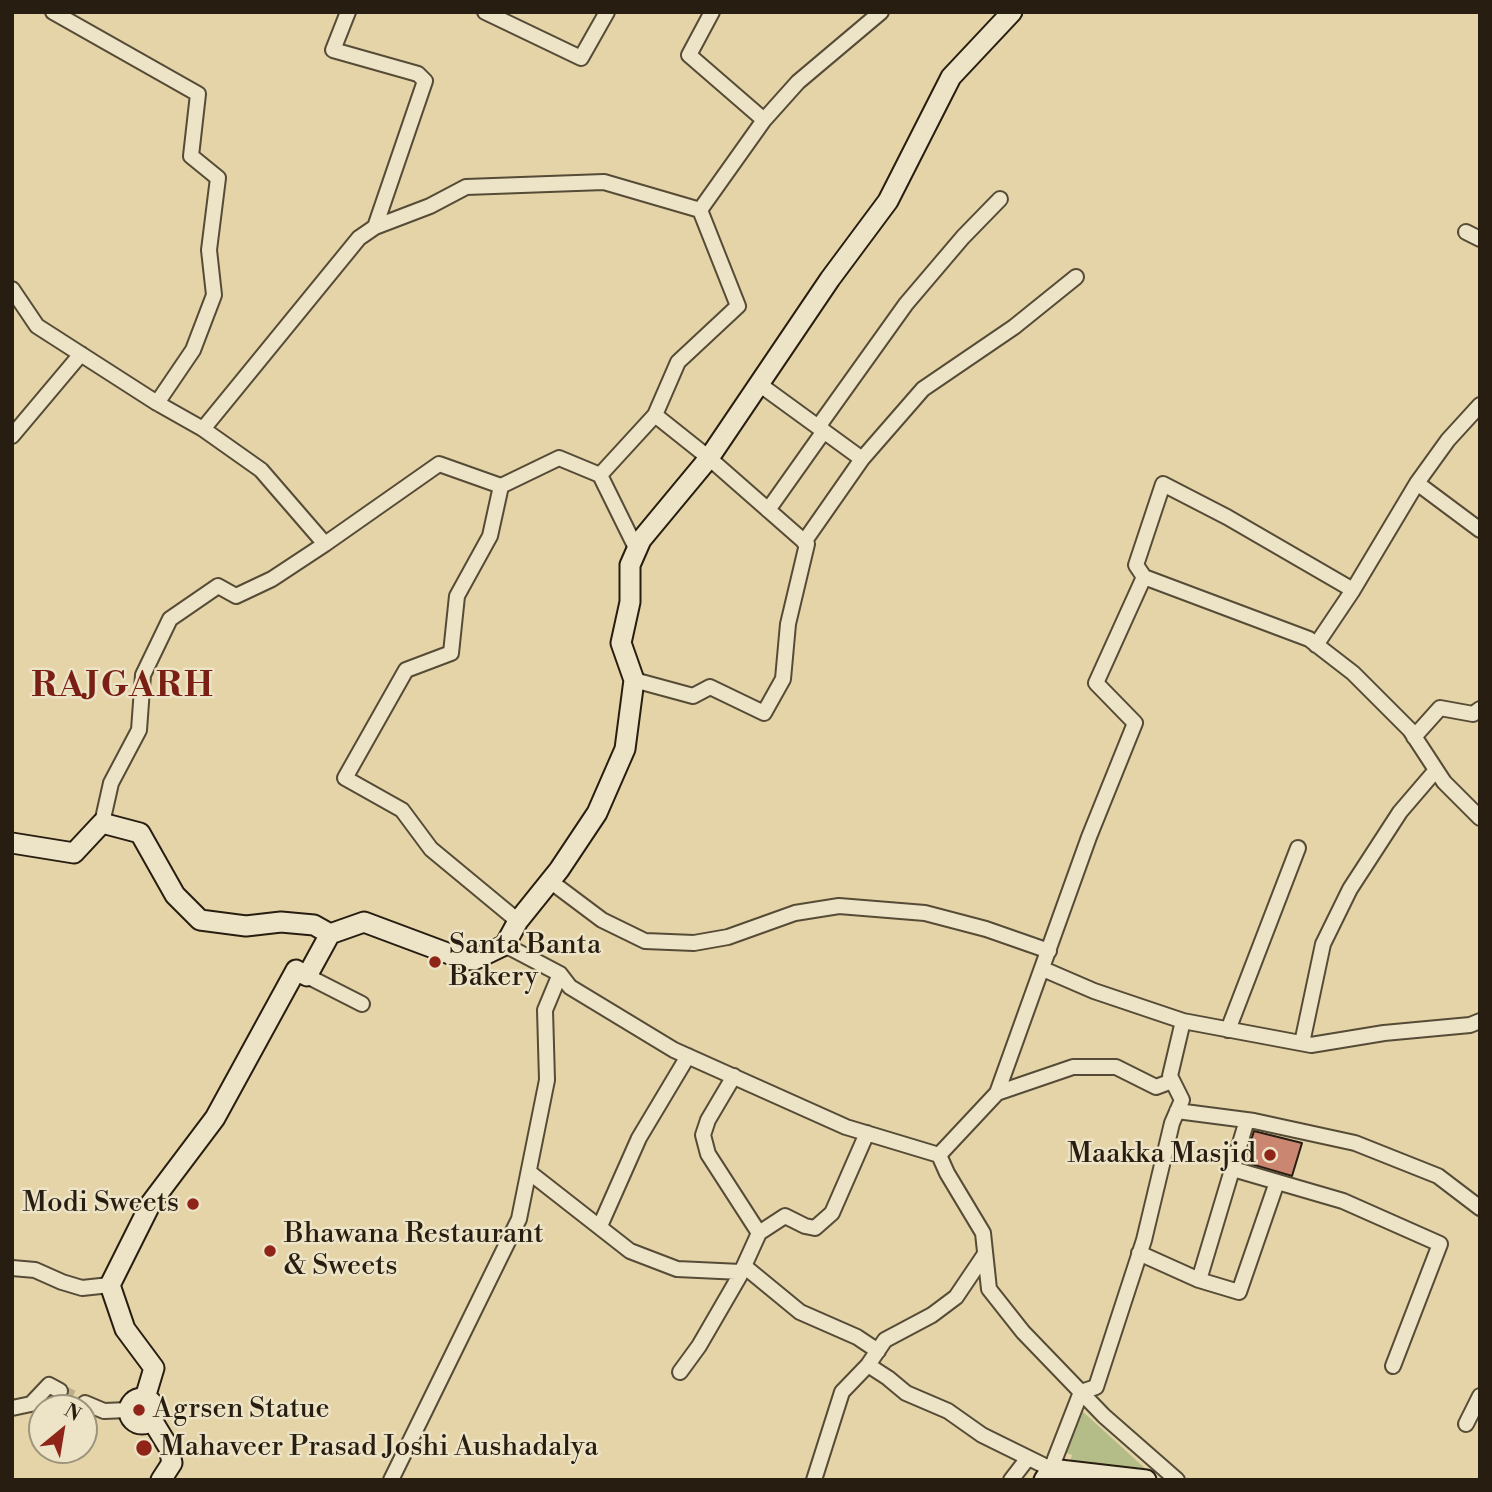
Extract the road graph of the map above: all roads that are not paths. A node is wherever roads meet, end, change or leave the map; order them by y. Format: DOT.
graph roads {
  1 [pos="53,12"];
  2 [pos="348,12"];
  3 [pos="485,12"];
  4 [pos="607,12"];
  5 [pos="712,12"];
  6 [pos="881,12"];
  7 [pos="1012,12"];
  8 [pos="764,120"];
  9 [pos="1000,199"];
  10 [pos="700,209"];
  11 [pos="375,227"];
  12 [pos="1076,277"];
  13 [pos="12,289"];
  14 [pos="81,354"];
  15 [pos="759,384"];
  16 [pos="157,403"];
  17 [pos="1479,409"];
  18 [pos="655,415"];
  19 [pos="203,429"];
  20 [pos="821,429"];
  21 [pos="12,436"];
  22 [pos="709,458"];
  23 [pos="862,459"];
  24 [pos="600,475"];
  25 [pos="1417,483"];
  26 [pos="501,486"];
  27 [pos="768,510"];
  28 [pos="1480,530"];
  29 [pos="804,542"];
  30 [pos="325,544"];
  31 [pos="637,550"];
  32 [pos="1144,577"];
  33 [pos="1353,590"];
  34 [pos="1316,645"];
  35 [pos="634,680"];
  36 [pos="1480,709"];
  37 [pos="1414,737"];
  38 [pos="1436,770"];
  39 [pos="1480,818"];
  40 [pos="102,823"];
  41 [pos="12,843"];
  42 [pos="1298,848"];
  43 [pos="550,881"];
  44 [pos="518,921"];
  45 [pos="330,934"];
  46 [pos="505,945"];
  47 [pos="1049,951"];
  48 [pos="1043,969"];
  49 [pos="560,974"];
  50 [pos="307,975"];
  51 [pos="362,1004"];
  52 [pos="1183,1021"];
  53 [pos="1480,1021"];
  54 [pos="1228,1030"];
  55 [pos="1302,1043"];
  56 [pos="688,1056"];
  57 [pos="734,1076"];
  58 [pos="1172,1081"];
  59 [pos="997,1093"];
  60 [pos="1177,1111"];
  61 [pos="1247,1120"];
  62 [pos="867,1133"];
  63 [pos="939,1155"];
  64 [pos="1233,1169"];
  65 [pos="529,1172"];
  66 [pos="1277,1182"];
  67 [pos="1480,1208"];
  68 [pos="600,1226"];
  69 [pos="759,1233"];
  70 [pos="985,1254"];
  71 [pos="1139,1254"];
  72 [pos="12,1268"];
  73 [pos="742,1269"];
  74 [pos="1199,1280"];
  75 [pos="110,1284"];
  76 [pos="878,1351"];
  77 [pos="868,1365"];
  78 [pos="1393,1366"];
  79 [pos="680,1372"];
  80 [pos="60,1391"];
  81 [pos="1080,1392"];
  82 [pos="1480,1396"];
  83 [pos="145,1398"];
  84 [pos="12,1408"];
  85 [pos="98,1408"];
  86 [pos="128,1410"];
  87 [pos="152,1420"];
  88 [pos="1466,1424"];
  89 [pos="1028,1458"];
  90 [pos="169,1474"];
  91 [pos="1048,1474"];
  92 [pos="391,1480"];
  93 [pos="814,1480"];
  94 [pos="1011,1480"];
  95 [pos="1146,1480"];
  96 [pos="1177,1480"];
  1 -- 16 [label="street"];
  2 -- 11 [label="street"];
  3 -- 4 [label="street"];
  5 -- 8 [label="street"];
  6 -- 8 [label="street"];
  7 -- 15 [label="street"];
  8 -- 10 [label="street"];
  9 -- 20 [label="street"];
  10 -- 11 [label="street"];
  10 -- 18 [label="street"];
  11 -- 19 [label="street"];
  12 -- 23 [label="street"];
  13 -- 14 [label="street"];
  14 -- 16 [label="street"];
  14 -- 21 [label="street"];
  15 -- 20 [label="street"];
  15 -- 22 [label="street"];
  16 -- 19 [label="street"];
  17 -- 25 [label="street"];
  18 -- 22 [label="street"];
  18 -- 24 [label="street"];
  19 -- 30 [label="street"];
  20 -- 23 [label="street"];
  20 -- 27 [label="street"];
  22 -- 27 [label="street"];
  22 -- 31 [label="street"];
  23 -- 29 [label="street"];
  24 -- 26 [label="street"];
  24 -- 31 [label="street"];
  25 -- 28 [label="street"];
  25 -- 33 [label="street"];
  26 -- 30 [label="street"];
  26 -- 44 [label="street"];
  27 -- 29 [label="street"];
  29 -- 35 [label="street"];
  30 -- 40 [label="street"];
  31 -- 35 [label="street"];
  32 -- 33 [label="street"];
  32 -- 34 [label="street"];
  32 -- 47 [label="street"];
  33 -- 34 [label="street"];
  34 -- 37 [label="street"];
  35 -- 43 [label="street"];
  36 -- 37 [label="street"];
  37 -- 38 [label="street"];
  38 -- 39 [label="street"];
  38 -- 55 [label="street"];
  40 -- 41 [label="street"];
  40 -- 45 [label="street"];
  42 -- 54 [label="street"];
  43 -- 44 [label="street"];
  43 -- 47 [label="street"];
  44 -- 46 [label="street"];
  45 -- 46 [label="street"];
  45 -- 50 [label="street"];
  46 -- 49 [label="street"];
  47 -- 48 [label="street"];
  48 -- 52 [label="street"];
  48 -- 59 [label="street"];
  49 -- 56 [label="street"];
  49 -- 65 [label="street"];
  50 -- 51 [label="street"];
  50 -- 75 [label="street"];
  52 -- 54 [label="street"];
  52 -- 58 [label="street"];
  53 -- 55 [label="street"];
  54 -- 55 [label="street"];
  56 -- 57 [label="street"];
  56 -- 68 [label="street"];
  57 -- 62 [label="street"];
  57 -- 69 [label="street"];
  58 -- 59 [label="street"];
  58 -- 60 [label="street"];
  59 -- 63 [label="street"];
  60 -- 61 [label="street"];
  60 -- 71 [label="street"];
  61 -- 64 [label="street"];
  61 -- 67 [label="street"];
  62 -- 63 [label="street"];
  62 -- 69 [label="street"];
  63 -- 70 [label="street"];
  64 -- 66 [label="street"];
  64 -- 74 [label="street"];
  65 -- 68 [label="street"];
  65 -- 92 [label="street"];
  66 -- 74 [label="street"];
  66 -- 78 [label="street"];
  68 -- 73 [label="street"];
  69 -- 73 [label="street"];
  70 -- 76 [label="street"];
  70 -- 81 [label="street"];
  71 -- 74 [label="street"];
  71 -- 81 [label="street"];
  72 -- 75 [label="street"];
  73 -- 76 [label="street"];
  73 -- 79 [label="street"];
  75 -- 83 [label="street"];
  76 -- 77 [label="street"];
  77 -- 89 [label="street"];
  77 -- 93 [label="street"];
  80 -- 84 [label="street"];
  81 -- 91 [label="street"];
  81 -- 96 [label="street"];
  82 -- 88 [label="street"];
  83 -- 86 [label="street"];
  83 -- 87 [label="street"];
  85 -- 86 [label="street"];
  86 -- 87 [label="street"];
  87 -- 90 [label="street"];
  89 -- 91 [label="street"];
  89 -- 94 [label="street"];
  91 -- 95 [label="street"];
}
